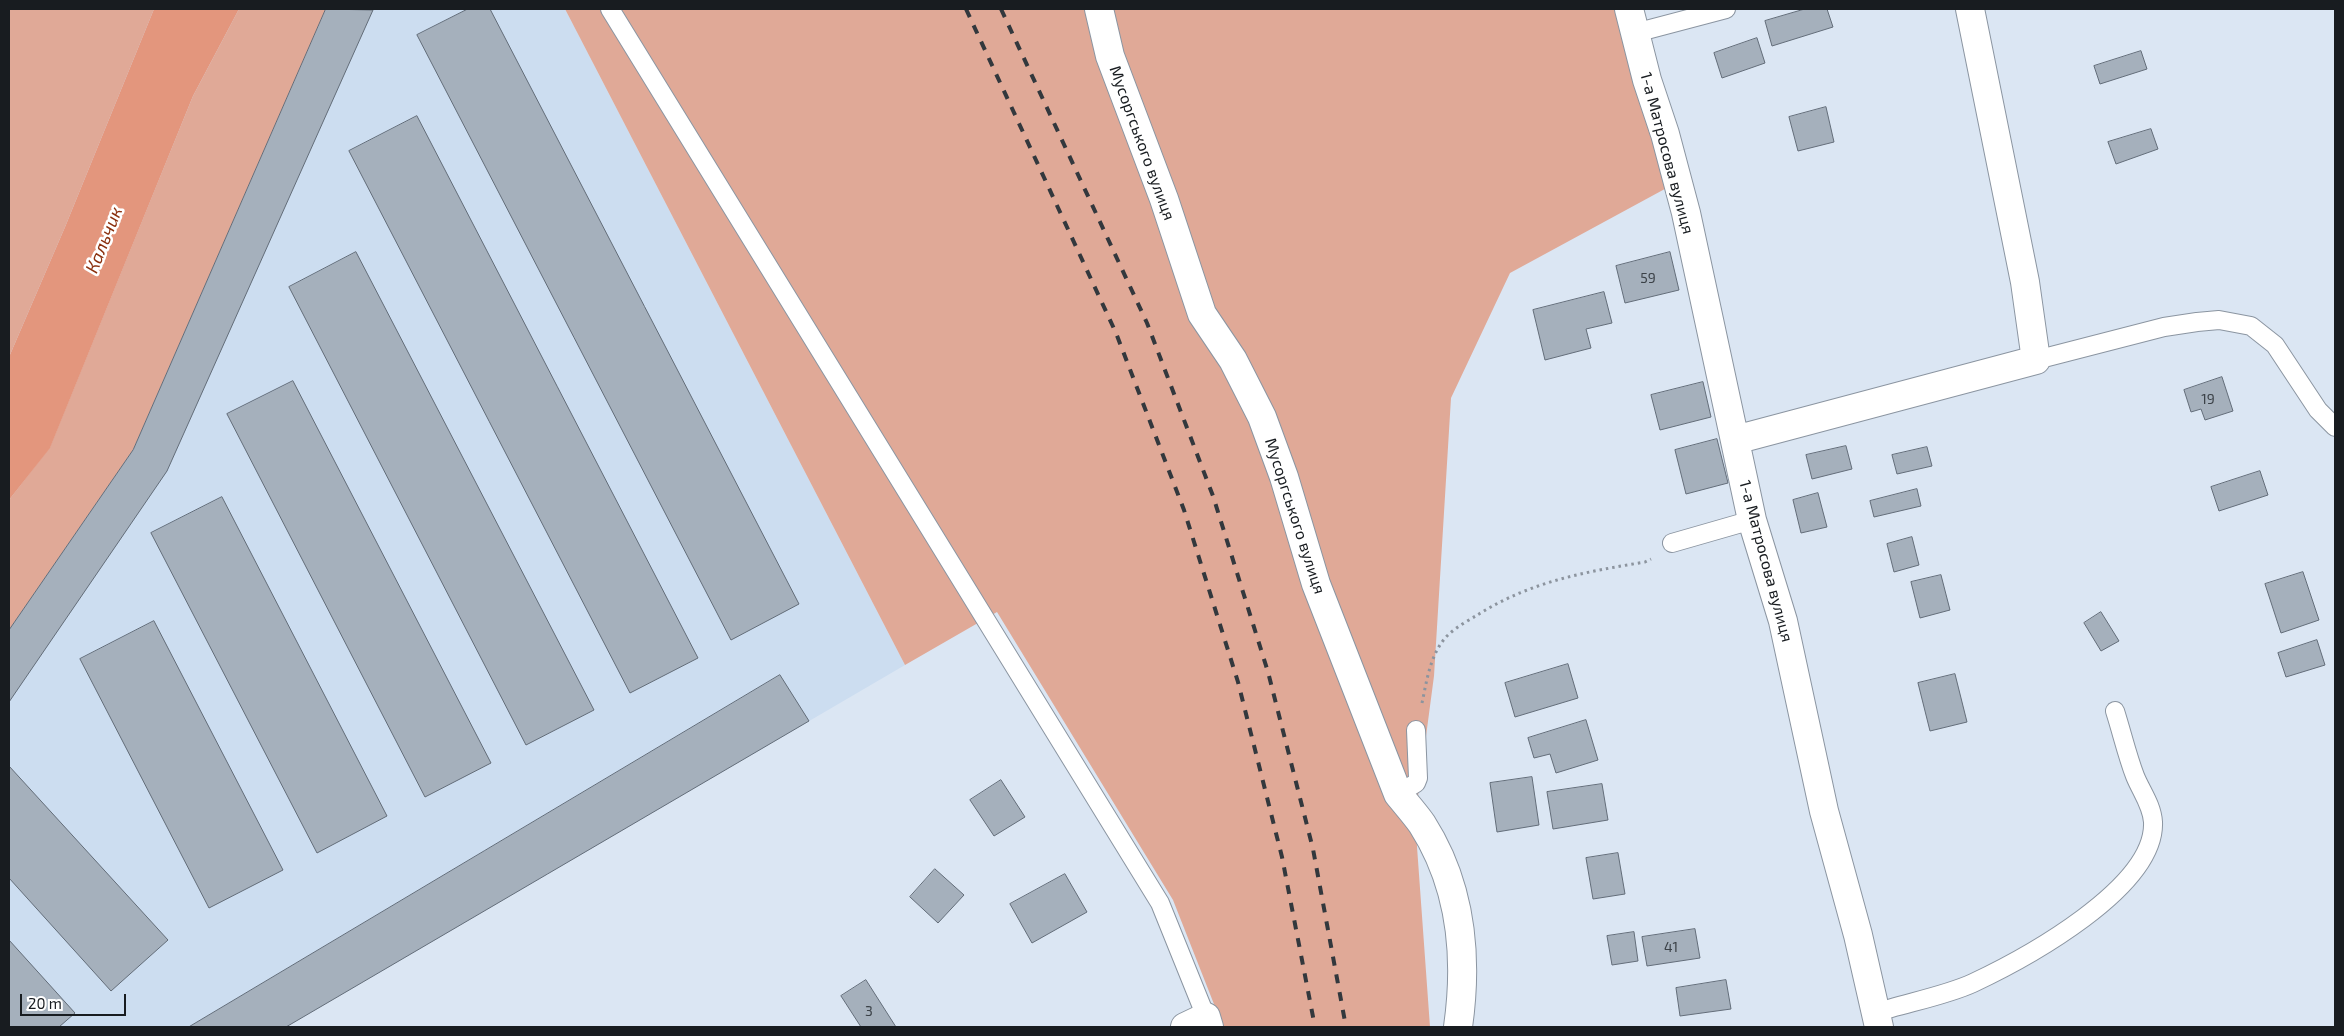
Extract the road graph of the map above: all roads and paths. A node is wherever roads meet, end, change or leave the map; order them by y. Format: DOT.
graph roads {
  1 [pos="610,9"];
  2 [pos="1099,9"];
  3 [pos="1726,9"];
  4 [pos="1970,9"];
  5 [pos="1632,21"];
  6 [pos="2036,360"];
  7 [pos="2335,427"];
  8 [pos="1736,440"];
  9 [pos="1752,520"];
  10 [pos="1672,543"];
  11 [pos="2115,711"];
  12 [pos="1416,730"];
  13 [pos="1398,794"];
  14 [pos="1877,1020"];
  15 [pos="1200,1024"];
  16 [pos="1458,1027"];
  1 -- 15 [label="lane"];
  2 -- 13 [label="street, Мусоргського вулиця"];
  3 -- 5 [label="lane"];
  4 -- 6 [label="street"];
  5 -- 8 [label="street, 1-а Матросова вулиця"];
  6 -- 7 [label="lane"];
  6 -- 8 [label="street"];
  8 -- 9 [label="street, 1-а Матросова вулиця"];
  9 -- 10 [label="lane"];
  9 -- 14 [label="street, 1-а Матросова вулиця"];
  10 -- 12 [label="path"];
  11 -- 14 [label="lane"];
  12 -- 13 [label="lane"];
  13 -- 16 [label="street, Мусоргського вулиця"];
}
